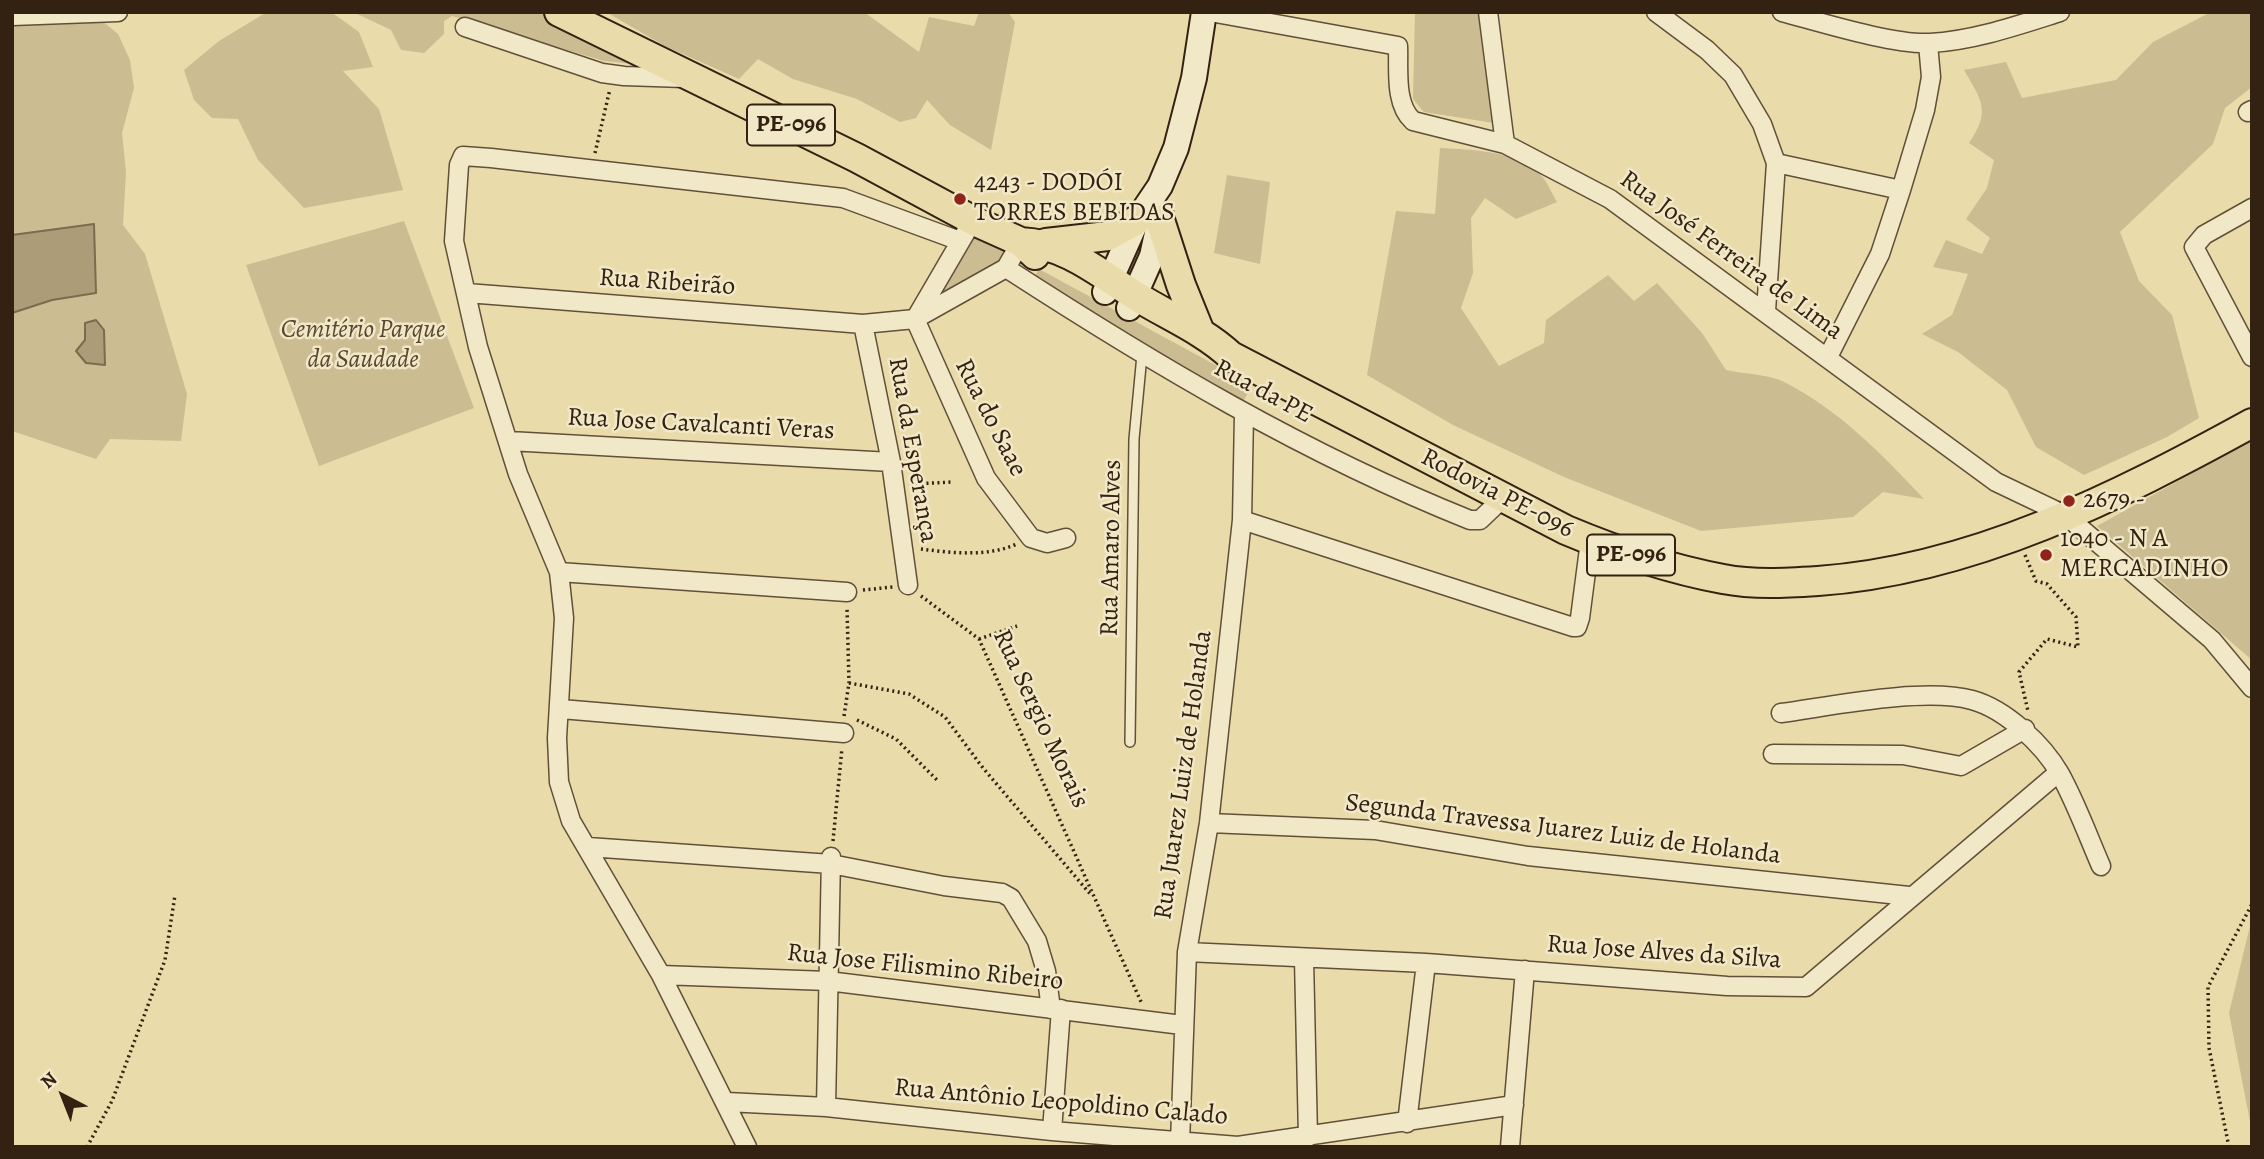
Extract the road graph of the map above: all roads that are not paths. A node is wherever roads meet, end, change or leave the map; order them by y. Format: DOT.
graph roads {
  1 [pos="118,12"];
  2 [pos="559,12"];
  3 [pos="1204,12"];
  4 [pos="1210,12"];
  5 [pos="1488,12"];
  6 [pos="1656,12"];
  7 [pos="1783,12"];
  8 [pos="2058,13"];
  9 [pos="12,16"];
  10 [pos="465,26"];
  11 [pos="1928,44"];
  12 [pos="698,78"];
  13 [pos="1505,144"];
  14 [pos="1776,163"];
  15 [pos="1901,190"];
  16 [pos="2252,208"];
  17 [pos="1148,220"];
  18 [pos="967,231"];
  19 [pos="1032,242"];
  20 [pos="1006,268"];
  21 [pos="467,293"];
  22 [pos="1120,294"];
  23 [pos="1766,311"];
  24 [pos="915,319"];
  25 [pos="863,324"];
  26 [pos="1200,332"];
  27 [pos="1142,355"];
  28 [pos="1231,356"];
  29 [pos="1828,357"];
  30 [pos="2252,357"];
  31 [pos="1244,414"];
  32 [pos="2252,423"];
  33 [pos="509,441"];
  34 [pos="891,462"];
  35 [pos="1503,498"];
  36 [pos="2065,515"];
  37 [pos="1242,520"];
  38 [pos="1066,538"];
  39 [pos="1590,541"];
  40 [pos="559,572"];
  41 [pos="908,585"];
  42 [pos="847,592"];
  43 [pos="2252,688"];
  44 [pos="561,709"];
  45 [pos="1781,713"];
  46 [pos="2025,729"];
  47 [pos="844,733"];
  48 [pos="1130,742"];
  49 [pos="1773,754"];
  50 [pos="2059,772"];
  51 [pos="1209,823"];
  52 [pos="589,847"];
  53 [pos="831,861"];
  54 [pos="2101,866"];
  55 [pos="1909,896"];
  56 [pos="1187,952"];
  57 [pos="1304,960"];
  58 [pos="1426,963"];
  59 [pos="1525,970"];
  60 [pos="661,975"];
  61 [pos="828,981"];
  62 [pos="1056,1009"];
  63 [pos="1182,1025"];
  64 [pos="727,1102"];
  65 [pos="1514,1105"];
  66 [pos="826,1107"];
  67 [pos="1407,1123"];
  68 [pos="1052,1131"];
  69 [pos="1308,1137"];
  70 [pos="1180,1143"];
  71 [pos="1238,1146"];
  72 [pos="747,1147"];
  73 [pos="1510,1147"];
  1 -- 9 [label="street"];
  2 -- 12 [label="main road, PE-096"];
  3 -- 17 [label="street"];
  4 -- 13 [label="street, Rua José Ferreira de Lima"];
  5 -- 13 [label="street"];
  6 -- 14 [label="street"];
  7 -- 11 [label="street"];
  8 -- 11 [label="street"];
  10 -- 12 [label="street"];
  11 -- 15 [label="street"];
  12 -- 18 [label="main road, PE-096"];
  13 -- 23 [label="street, Rua José Ferreira de Lima"];
  14 -- 15 [label="street"];
  14 -- 23 [label="street"];
  15 -- 29 [label="street"];
  16 -- 30 [label="street"];
  17 -- 19 [label="main road"];
  17 -- 22 [label="street"];
  17 -- 26 [label="main road"];
  18 -- 19 [label="main road, PE-096"];
  18 -- 21 [label="street"];
  18 -- 24 [label="street"];
  19 -- 20 [label="street"];
  19 -- 22 [label="main road, PE-096"];
  20 -- 24 [label="street"];
  20 -- 27 [label="street, Rua da PE"];
  21 -- 25 [label="street, Rua Ribeirão"];
  21 -- 33 [label="street"];
  22 -- 26 [label="main road, PE-096"];
  22 -- 28 [label="main road, PE-096"];
  23 -- 29 [label="street, Rua José Ferreira de Lima"];
  24 -- 25 [label="street, Rua Ribeirão"];
  24 -- 38 [label="street, Rua do Saae"];
  25 -- 34 [label="street, Rua da Esperança"];
  26 -- 28 [label="main road, PE-096"];
  27 -- 31 [label="street, Rua da PE"];
  27 -- 48 [label="lane, Rua Amaro Alves"];
  28 -- 35 [label="main road, Rodovia PE-096 / PE-096"];
  29 -- 36 [label="street, Rua José Ferreira de Lima"];
  31 -- 35 [label="street, Rua da PE"];
  31 -- 37 [label="street, Rua Juarez Luiz de Holanda"];
  32 -- 36 [label="main road, Rodovia PE-096 / PE-096"];
  33 -- 34 [label="street, Rua Jose Cavalcanti Veras"];
  33 -- 40 [label="street"];
  34 -- 41 [label="street, Rua da Esperança"];
  35 -- 39 [label="main road, Rodovia PE-096 / PE-096"];
  36 -- 39 [label="main road, Rodovia PE-096 / PE-096"];
  36 -- 43 [label="street, Rua José Ferreira de Lima"];
  37 -- 39 [label="street"];
  37 -- 51 [label="street, Rua Juarez Luiz de Holanda"];
  40 -- 42 [label="street"];
  40 -- 44 [label="street"];
  44 -- 47 [label="street"];
  44 -- 52 [label="street"];
  45 -- 46 [label="street"];
  46 -- 49 [label="street"];
  46 -- 50 [label="street"];
  50 -- 54 [label="street"];
  50 -- 55 [label="street, Rua Jose Alves da Silva"];
  51 -- 55 [label="street, Segunda Travessa Juarez Luiz de Holanda"];
  51 -- 56 [label="street, Rua Juarez Luiz de Holanda"];
  52 -- 53 [label="street"];
  52 -- 60 [label="street"];
  53 -- 61 [label="street"];
  53 -- 62 [label="street"];
  55 -- 59 [label="street, Rua Jose Alves da Silva"];
  56 -- 57 [label="street, Rua Jose Alves da Silva"];
  56 -- 63 [label="street, Rua Juarez Luiz de Holanda"];
  57 -- 58 [label="street, Rua Jose Alves da Silva"];
  57 -- 69 [label="street"];
  58 -- 59 [label="street, Rua Jose Alves da Silva"];
  58 -- 67 [label="street"];
  59 -- 65 [label="street"];
  60 -- 61 [label="street, Rua Jose Filismino Ribeiro"];
  60 -- 64 [label="street"];
  61 -- 62 [label="street, Rua Jose Filismino Ribeiro"];
  61 -- 66 [label="street"];
  62 -- 63 [label="street, Rua Jose Filismino Ribeiro"];
  62 -- 68 [label="street"];
  63 -- 70 [label="street, Rua Juarez Luiz de Holanda"];
  64 -- 66 [label="street, Rua Antônio Leopoldino Calado"];
  64 -- 72 [label="street"];
  65 -- 67 [label="street, Rua Antônio Leopoldino Calado"];
  65 -- 73 [label="street"];
  66 -- 68 [label="street, Rua Antônio Leopoldino Calado"];
  67 -- 69 [label="street, Rua Antônio Leopoldino Calado"];
  68 -- 70 [label="street, Rua Antônio Leopoldino Calado"];
  69 -- 71 [label="street, Rua Antônio Leopoldino Calado"];
  70 -- 71 [label="street, Rua Antônio Leopoldino Calado"];
}
